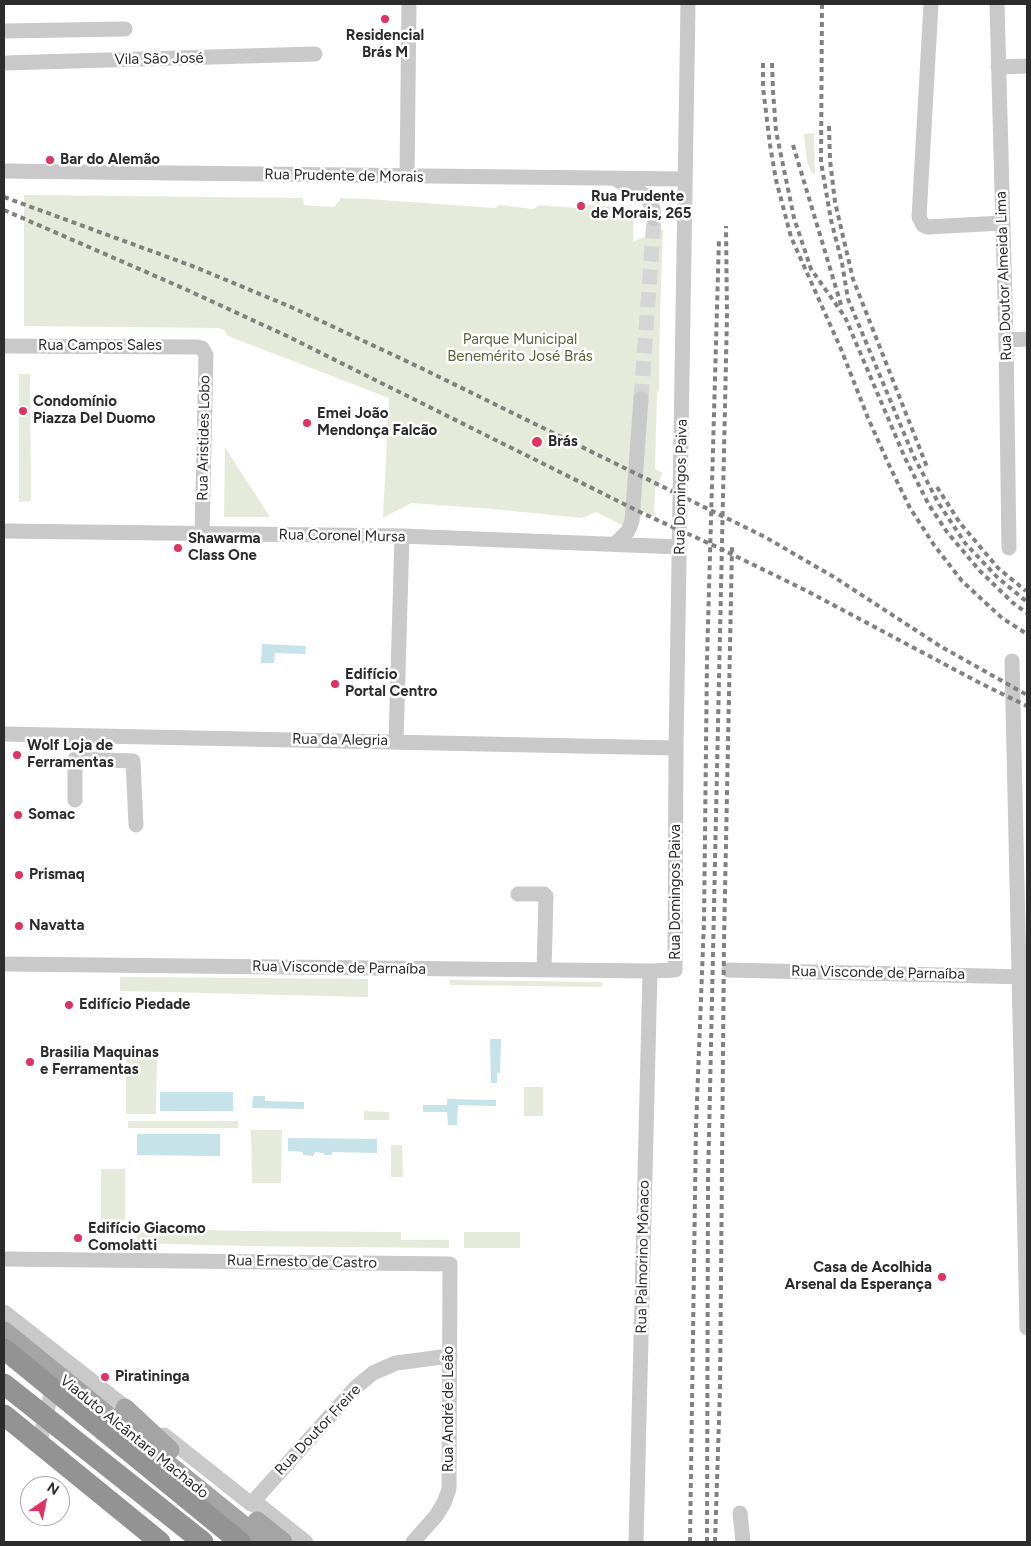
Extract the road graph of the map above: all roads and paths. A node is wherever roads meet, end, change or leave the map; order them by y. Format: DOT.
graph roads {
  1 [pos="409,4"];
  2 [pos="688,4"];
  3 [pos="932,4"];
  4 [pos="997,4"];
  5 [pos="125,29"];
  6 [pos="4,31"];
  7 [pos="315,54"];
  8 [pos="4,62"];
  9 [pos="1027,66"];
  10 [pos="998,67"];
  11 [pos="4,171"];
  12 [pos="407,176"];
  13 [pos="614,179"];
  14 [pos="685,179"];
  15 [pos="654,219"];
  16 [pos="1002,222"];
  17 [pos="1027,339"];
  18 [pos="1006,340"];
  19 [pos="4,346"];
  20 [pos="197,346"];
  21 [pos="641,399"];
  22 [pos="4,530"];
  23 [pos="202,534"];
  24 [pos="402,536"];
  25 [pos="616,544"];
  26 [pos="680,547"];
  27 [pos="1010,548"];
  28 [pos="1012,661"];
  29 [pos="4,734"];
  30 [pos="76,736"];
  31 [pos="134,737"];
  32 [pos="396,741"];
  33 [pos="676,748"];
  34 [pos="75,759"];
  35 [pos="133,761"];
  36 [pos="75,800"];
  37 [pos="136,825"];
  38 [pos="518,894"];
  39 [pos="4,964"];
  40 [pos="544,970"];
  41 [pos="675,970"];
  42 [pos="729,970"];
  43 [pos="650,971"];
  44 [pos="1023,977"];
  45 [pos="4,1259"];
  46 [pos="450,1264"];
  47 [pos="1027,1267"];
  48 [pos="4,1312"];
  49 [pos="1027,1328"];
  50 [pos="4,1331"];
  51 [pos="4,1349"];
  52 [pos="450,1356"];
  53 [pos="68,1364"];
  54 [pos="4,1384"];
  55 [pos="125,1408"];
  56 [pos="4,1415"];
  57 [pos="40,1445"];
  58 [pos="251,1504"];
  59 [pos="740,1513"];
  60 [pos="160,1542"];
  61 [pos="203,1542"];
  62 [pos="240,1542"];
  63 [pos="264,1542"];
  64 [pos="283,1542"];
  65 [pos="306,1542"];
  66 [pos="414,1542"];
  67 [pos="636,1542"];
  68 [pos="744,1542"];
  1 -- 12 [label="street"];
  2 -- 14 [label="street, Rua Domingos Paiva"];
  3 -- 16 [label="street"];
  4 -- 10 [label="street, Rua Doutor Almeida Lima"];
  5 -- 6 [label="street, Vila São José"];
  7 -- 8 [label="street, Vila São José"];
  9 -- 10 [label="street"];
  10 -- 16 [label="street, Rua Doutor Almeida Lima"];
  11 -- 12 [label="street, Rua Prudente de Morais"];
  12 -- 13 [label="street, Rua Prudente de Morais"];
  13 -- 14 [label="street, Rua Prudente de Morais"];
  13 -- 15 [label="street"];
  14 -- 26 [label="street, Rua Domingos Paiva"];
  16 -- 18 [label="street, Rua Doutor Almeida Lima"];
  17 -- 18 [label="street"];
  18 -- 27 [label="street, Rua Doutor Almeida Lima"];
  19 -- 20 [label="street, Rua Campos Sales"];
  20 -- 23 [label="street, Rua Aristides Lobo"];
  21 -- 25 [label="street"];
  22 -- 23 [label="street, Rua Coronel Mursa"];
  23 -- 24 [label="street, Rua Coronel Mursa"];
  24 -- 25 [label="street, Rua Coronel Mursa"];
  24 -- 32 [label="street"];
  25 -- 26 [label="street, Rua Coronel Mursa"];
  26 -- 33 [label="street, Rua Domingos Paiva"];
  28 -- 44 [label="street"];
  29 -- 30 [label="street, Rua da Alegria"];
  30 -- 31 [label="street, Rua da Alegria"];
  30 -- 34 [label="street"];
  31 -- 32 [label="street, Rua da Alegria"];
  31 -- 35 [label="street"];
  32 -- 33 [label="street, Rua da Alegria"];
  33 -- 41 [label="street, Rua Domingos Paiva"];
  34 -- 35 [label="street"];
  34 -- 36 [label="street"];
  35 -- 37 [label="street"];
  38 -- 40 [label="street"];
  39 -- 40 [label="street, Rua Visconde de Parnaíba"];
  40 -- 43 [label="street, Rua Visconde de Parnaíba"];
  41 -- 43 [label="street, Rua Visconde de Parnaíba"];
  42 -- 44 [label="street, Rua Visconde de Parnaíba"];
  43 -- 67 [label="street, Rua Palmorino Mônaco"];
  44 -- 47 [label="street"];
  45 -- 46 [label="street, Rua Ernesto de Castro"];
  46 -- 52 [label="street, Rua André de Leão"];
  47 -- 49 [label="street"];
  48 -- 53 [label="street"];
  50 -- 63 [label="main road, Viaduto Alcântara Machado"];
  51 -- 62 [label="highway, Viaduto Alcântara Machado"];
  52 -- 58 [label="street, Rua Doutor Freire"];
  52 -- 66 [label="street, Rua André de Leão"];
  53 -- 55 [label="street"];
  53 -- 57 [label="street"];
  54 -- 61 [label="highway"];
  55 -- 58 [label="street"];
  55 -- 64 [label="main road"];
  56 -- 57 [label="highway"];
  57 -- 60 [label="highway"];
  58 -- 65 [label="street"];
  59 -- 68 [label="street"];
}
